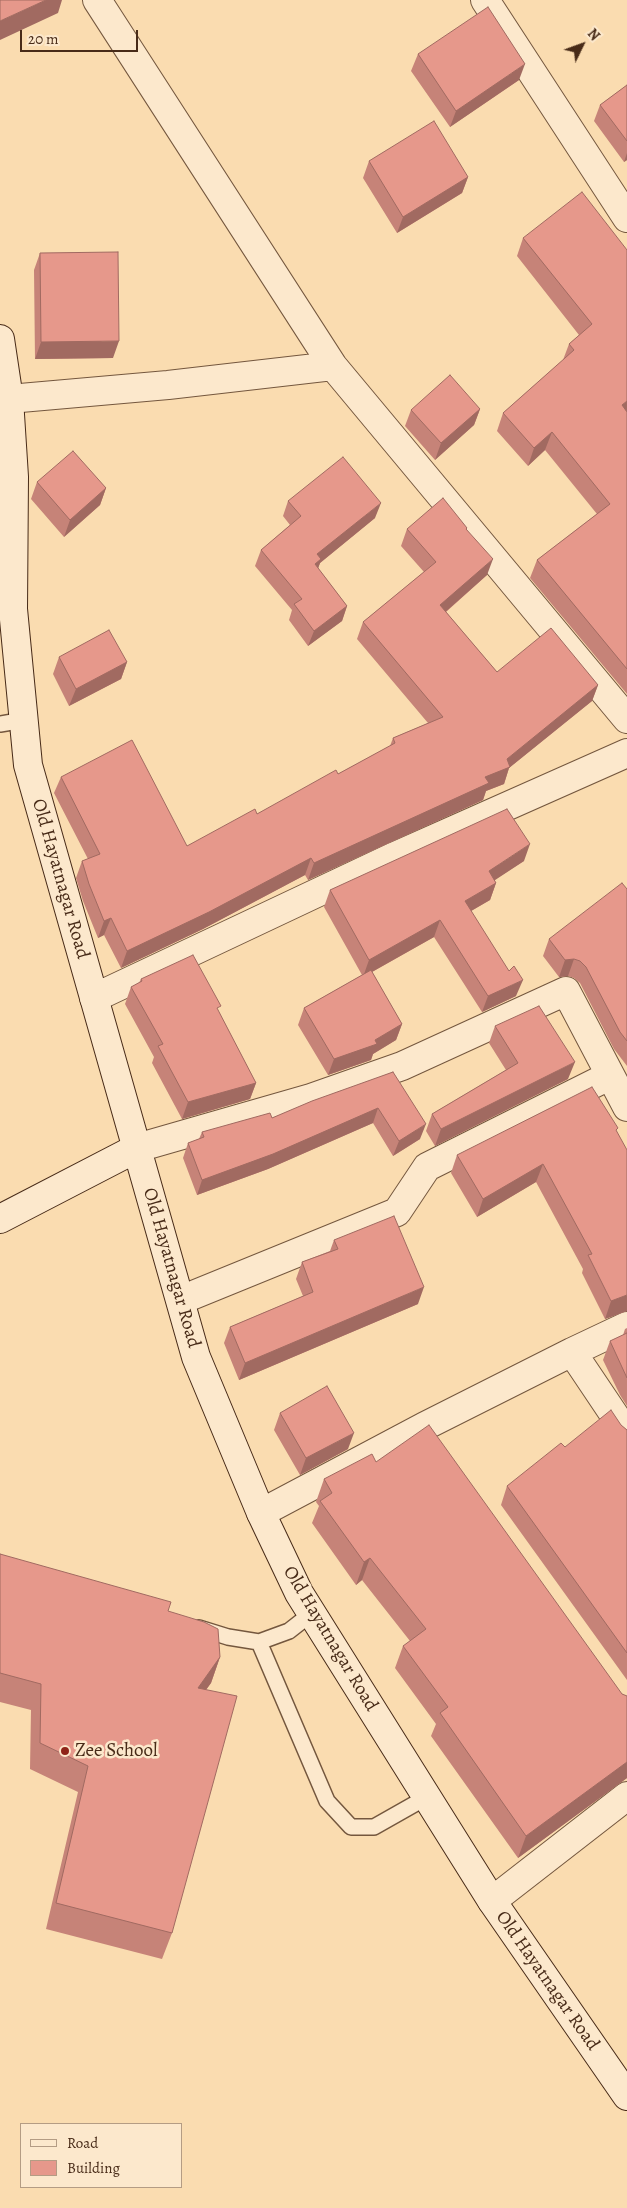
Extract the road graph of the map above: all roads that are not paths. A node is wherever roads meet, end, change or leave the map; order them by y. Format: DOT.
graph roads {
  1 [pos="97,0"];
  2 [pos="485,0"];
  3 [pos="627,218"];
  4 [pos="0,339"];
  5 [pos="333,366"];
  6 [pos="2,367"];
  7 [pos="9,399"];
  8 [pos="6,559"];
  9 [pos="627,719"];
  10 [pos="12,722"];
  11 [pos="627,752"];
  12 [pos="94,998"];
  13 [pos="609,1076"];
  14 [pos="627,1107"];
  15 [pos="137,1148"];
  16 [pos="0,1219"];
  17 [pos="181,1300"];
  18 [pos="627,1326"];
  19 [pos="572,1352"];
  20 [pos="424,1426"];
  21 [pos="627,1434"];
  22 [pos="442,1450"];
  23 [pos="261,1513"];
  24 [pos="312,1612"];
  25 [pos="181,1623"];
  26 [pos="259,1642"];
  27 [pos="627,1796"];
  28 [pos="427,1797"];
  29 [pos="492,1901"];
  30 [pos="627,2096"];
  1 -- 5 [label="street"];
  2 -- 3 [label="street"];
  4 -- 6 [label="street, Old Hayatnagar Road"];
  5 -- 7 [label="street"];
  5 -- 9 [label="street"];
  6 -- 7 [label="street, Old Hayatnagar Road"];
  7 -- 8 [label="street, Old Hayatnagar Road"];
  8 -- 10 [label="street, Old Hayatnagar Road"];
  10 -- 12 [label="street, Old Hayatnagar Road"];
  11 -- 12 [label="street"];
  12 -- 15 [label="street, Old Hayatnagar Road"];
  13 -- 14 [label="street"];
  13 -- 15 [label="street"];
  13 -- 17 [label="street"];
  15 -- 16 [label="street"];
  15 -- 17 [label="street, Old Hayatnagar Road"];
  17 -- 23 [label="street, Old Hayatnagar Road"];
  18 -- 19 [label="street"];
  19 -- 20 [label="street"];
  19 -- 21 [label="street"];
  20 -- 22 [label="street"];
  20 -- 23 [label="street"];
  23 -- 24 [label="street, Old Hayatnagar Road"];
  24 -- 26 [label="lane"];
  24 -- 28 [label="street, Old Hayatnagar Road"];
  25 -- 26 [label="lane"];
  26 -- 28 [label="lane"];
  27 -- 29 [label="street"];
  28 -- 29 [label="street, Old Hayatnagar Road"];
  29 -- 30 [label="street, Old Hayatnagar Road"];
}
